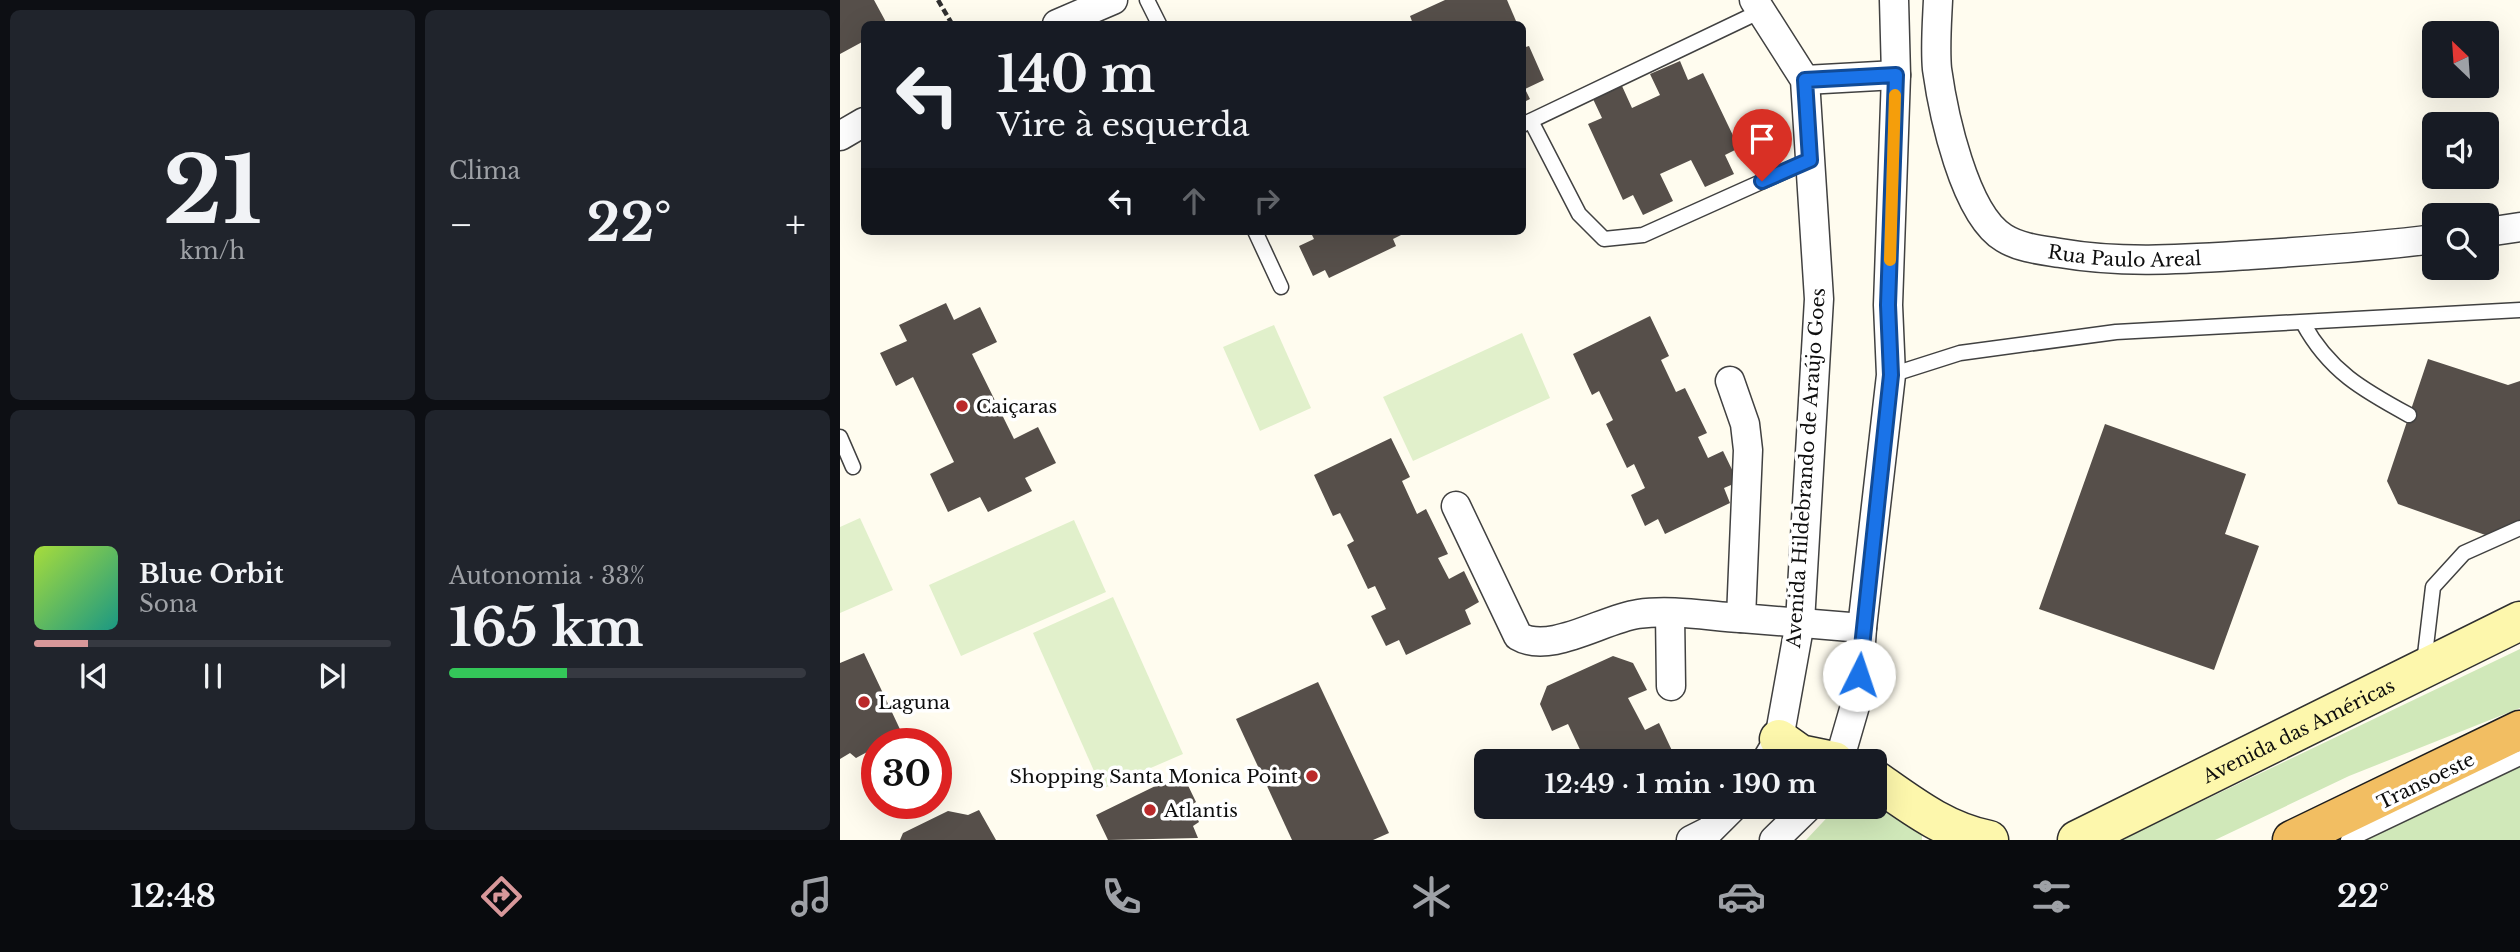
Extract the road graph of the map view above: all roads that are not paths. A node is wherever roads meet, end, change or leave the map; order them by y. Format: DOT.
graph roads {
  1 [pos="1113,0"];
  2 [pos="1147,0"];
  3 [pos="1894,0"];
  4 [pos="1938,0"];
  5 [pos="1758,6"];
  6 [pos="1064,21"];
  7 [pos="1158,21"];
  8 [pos="1896,75"];
  9 [pos="1805,80"];
  10 [pos="1527,123"];
  11 [pos="861,124"];
  12 [pos="840,136"];
  13 [pos="1810,160"];
  14 [pos="2520,227"];
  15 [pos="2499,230"];
  16 [pos="1257,235"];
  17 [pos="2422,240"];
  18 [pos="1281,287"];
  19 [pos="2520,310"];
  20 [pos="2303,323"];
  21 [pos="1891,375"];
  22 [pos="1730,381"];
  23 [pos="2409,415"];
  24 [pos="840,437"];
  25 [pos="853,467"];
  26 [pos="1456,506"];
  27 [pos="2520,528"];
  28 [pos="1670,613"];
  29 [pos="1741,618"];
  30 [pos="2520,621"];
  31 [pos="1800,622"];
  32 [pos="1862,628"];
  33 [pos="2424,669"];
  34 [pos="1671,685"];
  35 [pos="2520,730"];
  36 [pos="1773,749"];
  37 [pos="1841,749"];
  38 [pos="2520,758"];
  39 [pos="1887,790"];
  40 [pos="1721,819"];
  41 [pos="1796,819"];
  42 [pos="1936,831"];
  43 [pos="1691,840"];
  44 [pos="1774,840"];
  45 [pos="1989,840"];
  46 [pos="2077,840"];
  47 [pos="2292,840"];
  48 [pos="2348,840"];
  1 -- 6 [label="street"];
  2 -- 7 [label="lane"];
  3 -- 8 [label="street"];
  4 -- 17 [label="street, Rua Paulo Areal"];
  5 -- 9 [label="street, Avenida Hildebrando de Araújo Goes"];
  5 -- 10 [label="lane"];
  8 -- 9 [label="street"];
  8 -- 21 [label="street"];
  9 -- 13 [label="street, Avenida Hildebrando de Araújo Goes"];
  10 -- 13 [label="lane"];
  11 -- 12 [label="street"];
  13 -- 31 [label="street, Avenida Hildebrando de Araújo Goes"];
  14 -- 15 [label="street"];
  16 -- 18 [label="lane"];
  19 -- 20 [label="lane"];
  20 -- 21 [label="lane"];
  20 -- 23 [label="lane"];
  21 -- 32 [label="street"];
  22 -- 29 [label="street"];
  24 -- 25 [label="lane"];
  26 -- 28 [label="street"];
  27 -- 33 [label="lane"];
  28 -- 29 [label="street"];
  28 -- 34 [label="street"];
  29 -- 31 [label="street"];
  30 -- 33 [label="main road, Avenida das Américas"];
  31 -- 32 [label="street"];
  31 -- 36 [label="street, Avenida Hildebrando de Araújo Goes"];
  32 -- 37 [label="street"];
  33 -- 46 [label="main road, Avenida das Américas"];
  35 -- 47 [label="highway"];
  38 -- 48 [label="lane, Transoeste"];
  39 -- 42 [label="main road"];
  40 -- 43 [label="street"];
  41 -- 44 [label="street"];
  42 -- 45 [label="main road"];
}
